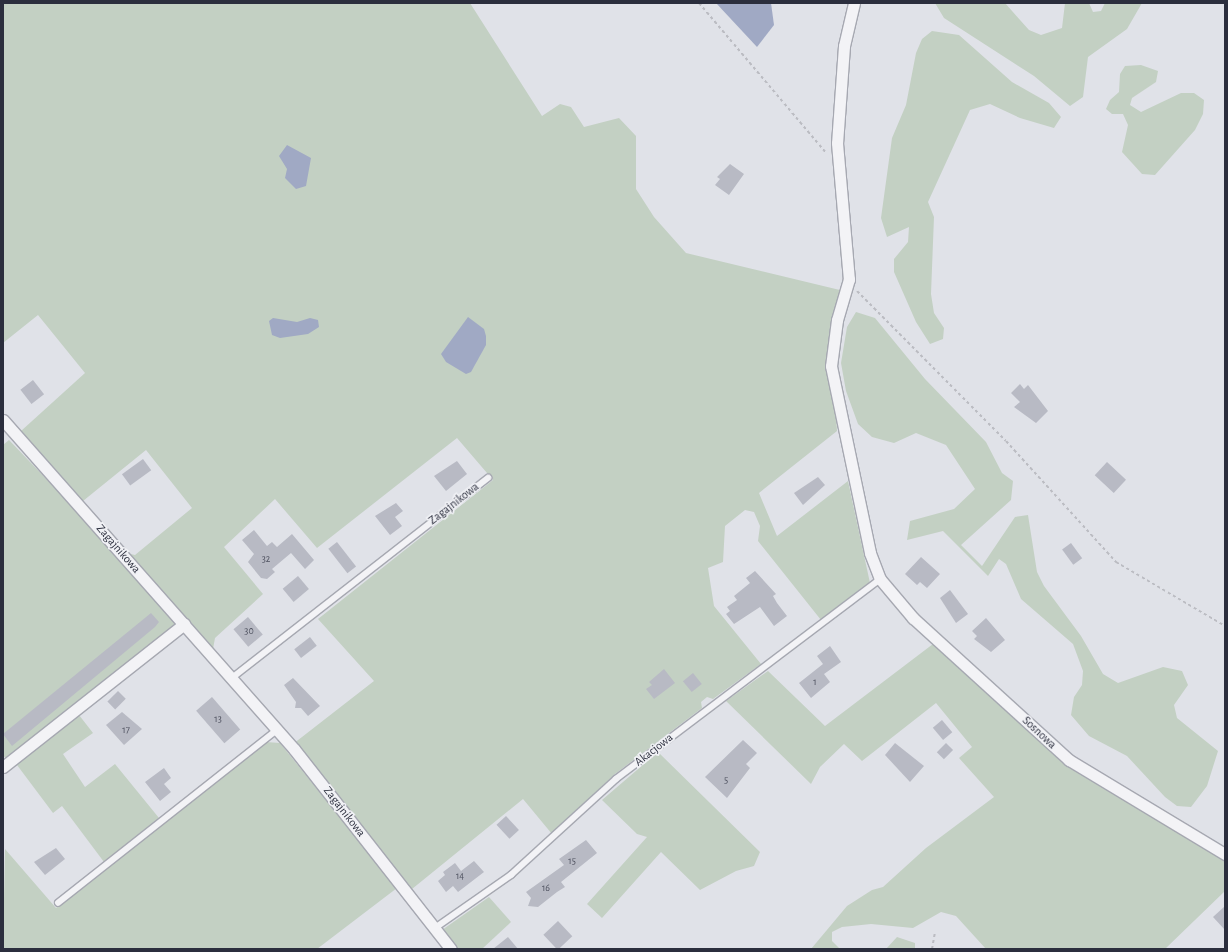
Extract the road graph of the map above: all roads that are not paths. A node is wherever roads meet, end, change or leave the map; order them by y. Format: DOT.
graph roads {
  1 [pos="854,3"];
  2 [pos="3,420"];
  3 [pos="488,478"];
  4 [pos="880,579"];
  5 [pos="184,624"];
  6 [pos="232,678"];
  7 [pos="277,730"];
  8 [pos="3,767"];
  9 [pos="1225,854"];
  10 [pos="58,903"];
  11 [pos="434,928"];
  12 [pos="451,949"];
  1 -- 4 [label="street, Sosnowa"];
  2 -- 5 [label="street, Zagajnikowa"];
  3 -- 6 [label="lane, Zagajnikowa"];
  4 -- 9 [label="street, Sosnowa"];
  4 -- 11 [label="lane, Akacjowa"];
  5 -- 6 [label="street, Zagajnikowa"];
  5 -- 8 [label="street"];
  6 -- 7 [label="street, Zagajnikowa"];
  7 -- 10 [label="lane"];
  7 -- 11 [label="street, Zagajnikowa"];
  11 -- 12 [label="street, Zagajnikowa"];
}
